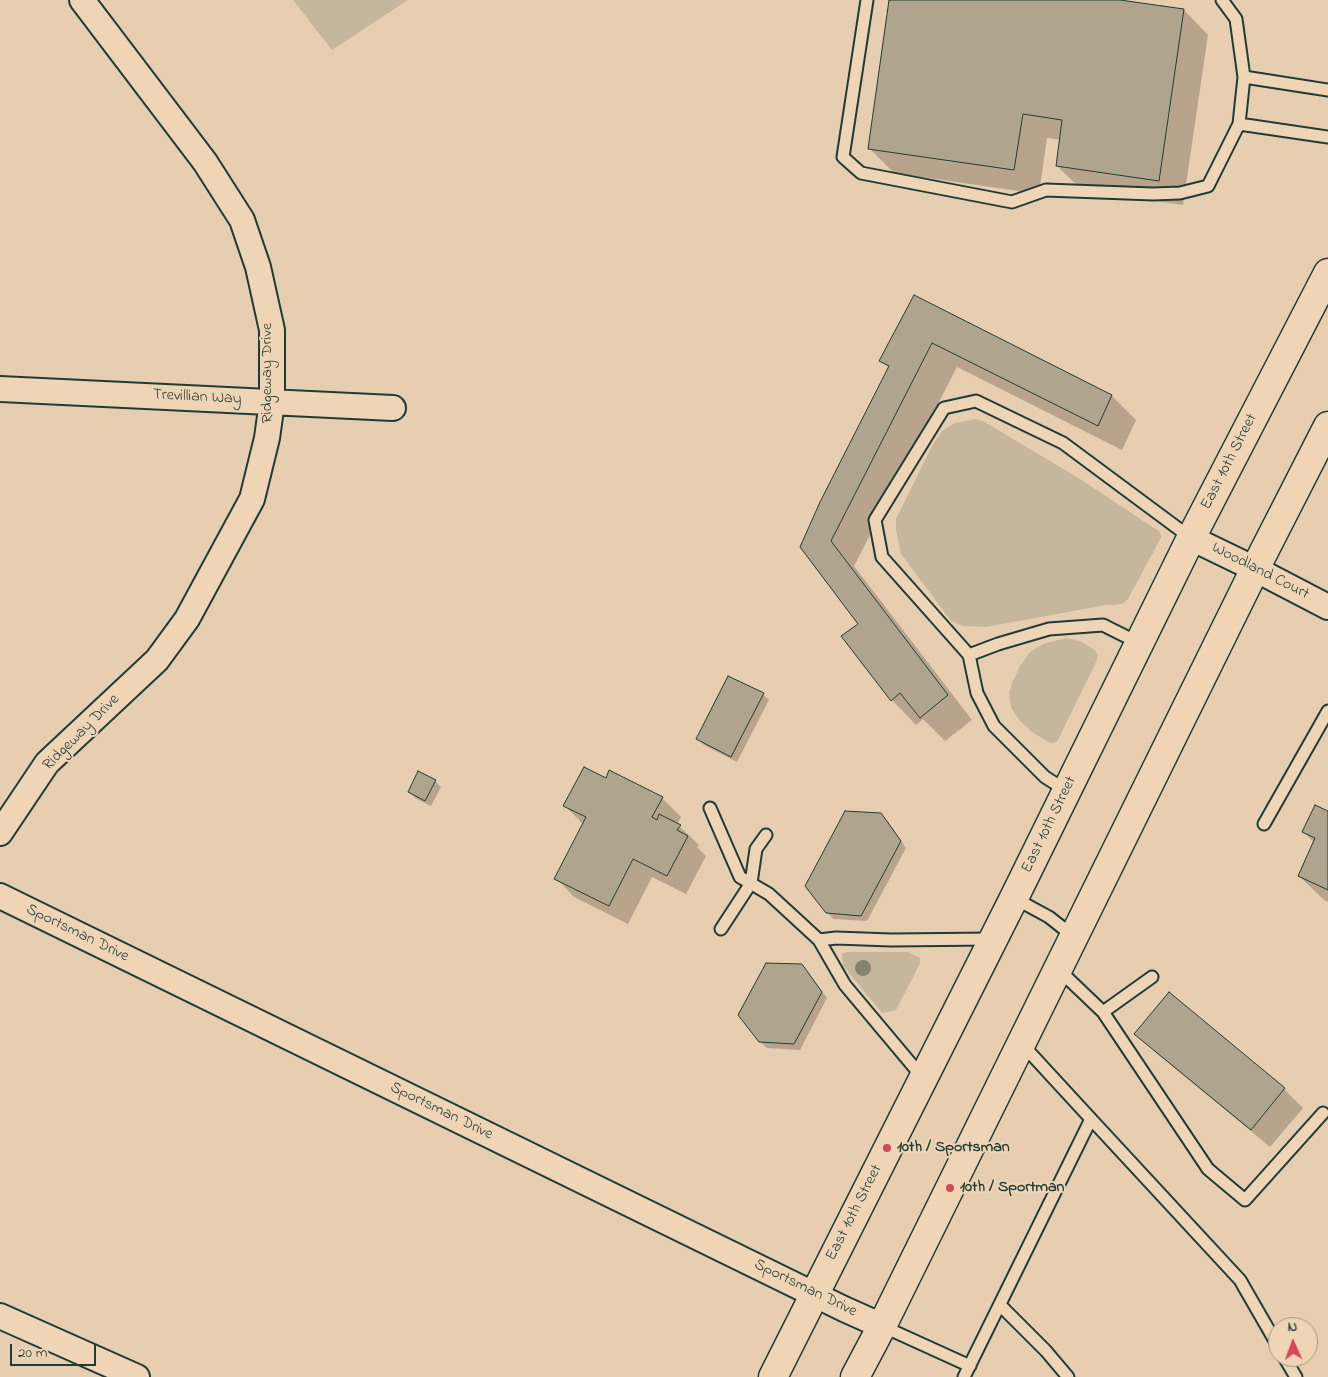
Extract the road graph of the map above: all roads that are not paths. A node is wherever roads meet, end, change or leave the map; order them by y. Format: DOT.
graph roads {
  1 [pos="82,0"];
  2 [pos="866,0"];
  3 [pos="1222,0"];
  4 [pos="1244,77"];
  5 [pos="1328,90"];
  6 [pos="1239,124"];
  7 [pos="1328,137"];
  8 [pos="1328,273"];
  9 [pos="0,389"];
  10 [pos="272,402"];
  11 [pos="393,408"];
  12 [pos="1328,426"];
  13 [pos="1191,538"];
  14 [pos="1255,569"];
  15 [pos="1328,607"];
  16 [pos="1139,643"];
  17 [pos="969,655"];
  18 [pos="1328,711"];
  19 [pos="1067,791"];
  20 [pos="710,808"];
  21 [pos="1264,824"];
  22 [pos="0,832"];
  23 [pos="766,835"];
  24 [pos="751,883"];
  25 [pos="0,896"];
  26 [pos="1014,898"];
  27 [pos="721,929"];
  28 [pos="1073,936"];
  29 [pos="994,939"];
  30 [pos="819,940"];
  31 [pos="1057,968"];
  32 [pos="1152,977"];
  33 [pos="1103,1012"];
  34 [pos="1020,1043"];
  35 [pos="924,1078"];
  36 [pos="1323,1113"];
  37 [pos="1091,1119"];
  38 [pos="814,1294"];
  39 [pos="1000,1305"];
  40 [pos="0,1316"];
  41 [pos="882,1326"];
  42 [pos="1268,1329"];
  43 [pos="970,1366"];
  44 [pos="137,1377"];
  45 [pos="773,1377"];
  46 [pos="855,1377"];
  47 [pos="964,1377"];
  48 [pos="1068,1377"];
  1 -- 10 [label="street, Ridgeway Drive"];
  2 -- 6 [label="lane"];
  3 -- 4 [label="lane"];
  4 -- 5 [label="lane"];
  4 -- 6 [label="lane"];
  6 -- 7 [label="lane"];
  8 -- 13 [label="main road, East 10th Street"];
  9 -- 10 [label="street, Trevillian Way"];
  10 -- 11 [label="street, Trevillian Way"];
  10 -- 22 [label="street, Ridgeway Drive"];
  12 -- 14 [label="main road"];
  13 -- 14 [label="street, Woodland Court"];
  13 -- 16 [label="main road, East 10th Street"];
  13 -- 17 [label="lane"];
  14 -- 15 [label="street, Woodland Court"];
  14 -- 28 [label="main road"];
  16 -- 17 [label="lane"];
  16 -- 19 [label="main road, East 10th Street"];
  17 -- 19 [label="lane"];
  18 -- 21 [label="lane"];
  19 -- 26 [label="main road, East 10th Street"];
  20 -- 24 [label="lane"];
  23 -- 24 [label="lane"];
  24 -- 27 [label="lane"];
  24 -- 30 [label="lane"];
  25 -- 38 [label="street, Sportsman Drive"];
  26 -- 28 [label="lane"];
  26 -- 29 [label="main road, East 10th Street"];
  28 -- 31 [label="main road"];
  29 -- 30 [label="lane"];
  29 -- 35 [label="main road, East 10th Street"];
  30 -- 35 [label="lane"];
  31 -- 33 [label="lane"];
  31 -- 34 [label="main road"];
  32 -- 33 [label="lane"];
  33 -- 36 [label="lane"];
  34 -- 37 [label="lane"];
  34 -- 41 [label="main road"];
  35 -- 38 [label="main road, East 10th Street"];
  37 -- 39 [label="lane"];
  37 -- 42 [label="lane"];
  38 -- 41 [label="street, Sportsman Drive"];
  38 -- 45 [label="main road, East 10th Street"];
  39 -- 43 [label="lane"];
  39 -- 48 [label="lane"];
  40 -- 44 [label="street"];
  41 -- 43 [label="lane"];
  41 -- 46 [label="main road"];
  43 -- 47 [label="lane"];
}
